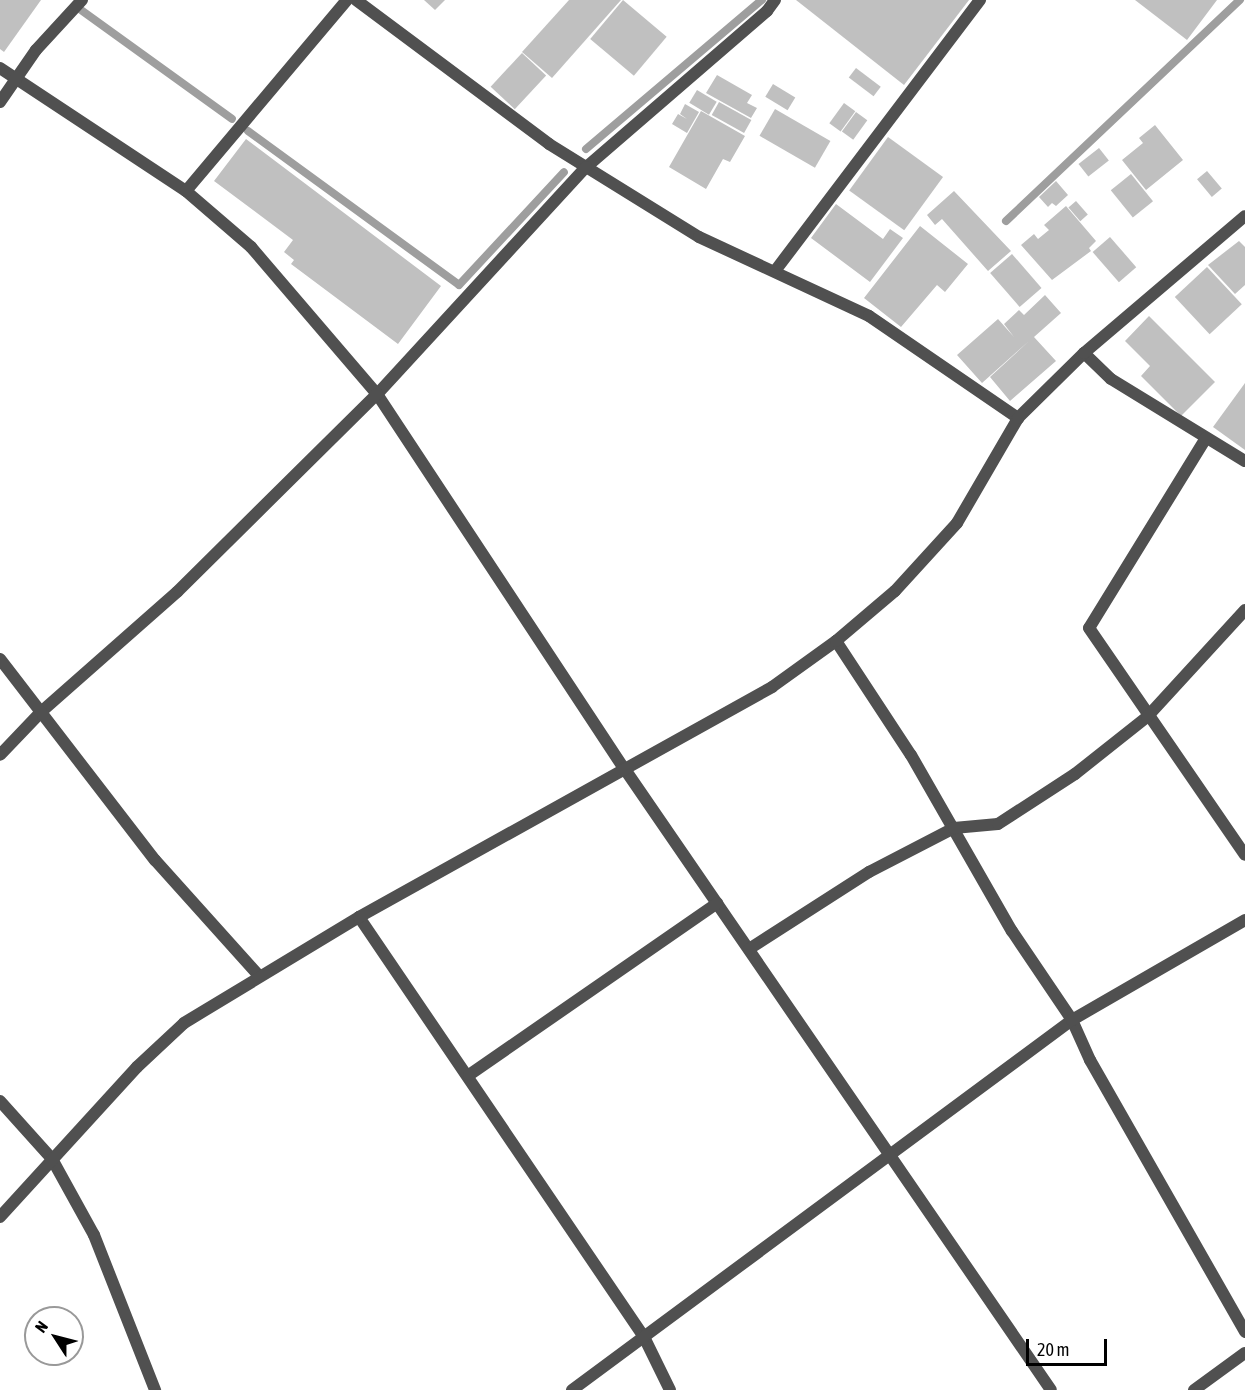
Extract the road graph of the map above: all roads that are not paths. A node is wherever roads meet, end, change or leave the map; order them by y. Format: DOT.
graph roads {
  1 [pos="82,0"];
  2 [pos="347,0"];
  3 [pos="356,0"];
  4 [pos="775,0"];
  5 [pos="980,0"];
  6 [pos="0,68"];
  7 [pos="16,80"];
  8 [pos="0,102"];
  9 [pos="586,167"];
  10 [pos="186,191"];
  11 [pos="1245,216"];
  12 [pos="775,271"];
  13 [pos="1084,353"];
  14 [pos="377,394"];
  15 [pos="1018,418"];
  16 [pos="1206,438"];
  17 [pos="1245,461"];
  18 [pos="1245,610"];
  19 [pos="836,641"];
  20 [pos="0,659"];
  21 [pos="41,712"];
  22 [pos="1147,717"];
  23 [pos="0,755"];
  24 [pos="624,768"];
  25 [pos="954,828"];
  26 [pos="1245,855"];
  27 [pos="717,903"];
  28 [pos="359,917"];
  29 [pos="1245,920"];
  30 [pos="749,949"];
  31 [pos="259,976"];
  32 [pos="1072,1020"];
  33 [pos="469,1075"];
  34 [pos="0,1101"];
  35 [pos="890,1156"];
  36 [pos="52,1158"];
  37 [pos="0,1217"];
  38 [pos="1245,1332"];
  39 [pos="644,1337"];
  40 [pos="1245,1353"];
  41 [pos="155,1390"];
  42 [pos="572,1390"];
  43 [pos="670,1390"];
  44 [pos="1051,1390"];
  45 [pos="1194,1390"];
  1 -- 7 [label="street"];
  2 -- 10 [label="street"];
  3 -- 9 [label="street"];
  4 -- 9 [label="street"];
  5 -- 12 [label="street"];
  6 -- 7 [label="street"];
  7 -- 8 [label="street"];
  7 -- 10 [label="street"];
  9 -- 12 [label="street"];
  9 -- 14 [label="street"];
  10 -- 14 [label="street"];
  11 -- 13 [label="street"];
  12 -- 15 [label="street"];
  13 -- 15 [label="street"];
  13 -- 16 [label="street"];
  14 -- 21 [label="street"];
  14 -- 24 [label="street"];
  15 -- 19 [label="street"];
  16 -- 17 [label="street"];
  16 -- 22 [label="street"];
  18 -- 22 [label="street"];
  19 -- 24 [label="street"];
  19 -- 25 [label="street"];
  20 -- 21 [label="street"];
  21 -- 23 [label="street"];
  21 -- 31 [label="street"];
  22 -- 25 [label="street"];
  22 -- 26 [label="street"];
  24 -- 27 [label="street"];
  24 -- 28 [label="street"];
  25 -- 30 [label="street"];
  25 -- 32 [label="street"];
  27 -- 30 [label="street"];
  27 -- 33 [label="street"];
  28 -- 31 [label="street"];
  28 -- 33 [label="street"];
  29 -- 32 [label="street"];
  30 -- 35 [label="street"];
  31 -- 36 [label="street"];
  32 -- 35 [label="street"];
  32 -- 38 [label="street"];
  33 -- 39 [label="street"];
  34 -- 36 [label="street"];
  35 -- 39 [label="street"];
  35 -- 44 [label="street"];
  36 -- 37 [label="street"];
  36 -- 41 [label="street"];
  39 -- 42 [label="street"];
  39 -- 43 [label="street"];
  40 -- 45 [label="street"];
}
